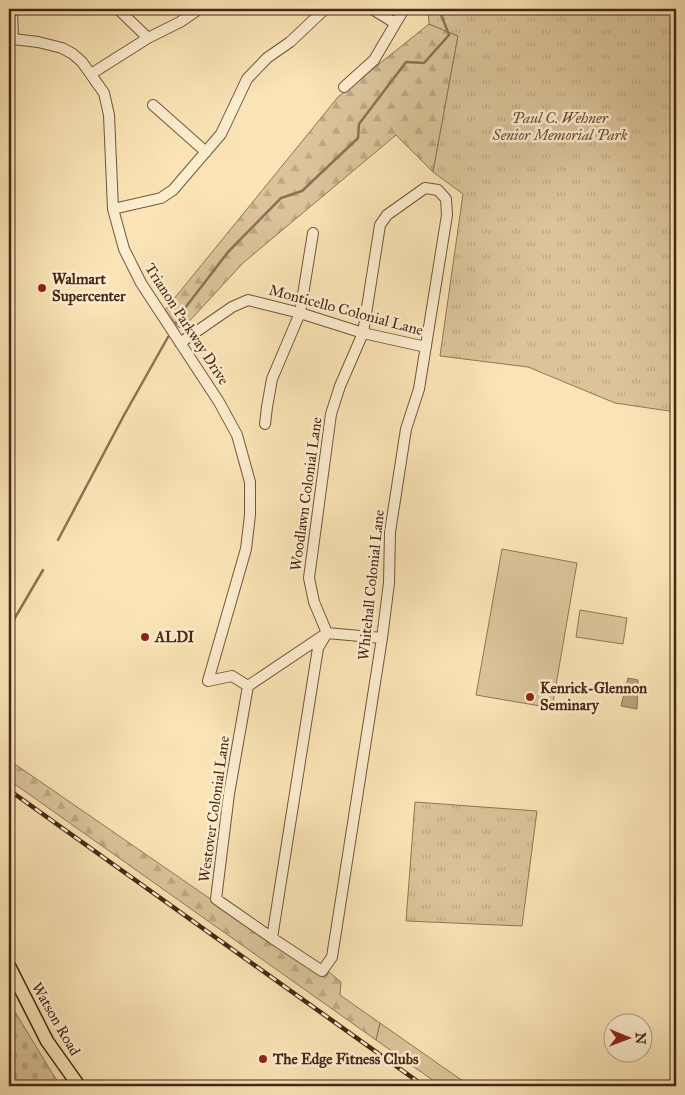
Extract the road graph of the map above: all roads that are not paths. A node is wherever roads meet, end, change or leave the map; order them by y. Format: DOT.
graph roads {
  1 [pos="12,9"];
  2 [pos="118,9"];
  3 [pos="199,9"];
  4 [pos="325,9"];
  5 [pos="372,9"];
  6 [pos="404,9"];
  7 [pos="395,23"];
  8 [pos="148,38"];
  9 [pos="11,40"];
  10 [pos="91,74"];
  11 [pos="344,87"];
  12 [pos="153,106"];
  13 [pos="206,152"];
  14 [pos="446,199"];
  15 [pos="113,209"];
  16 [pos="312,233"];
  17 [pos="300,313"];
  18 [pos="363,333"];
  19 [pos="180,343"];
  20 [pos="426,347"];
  21 [pos="265,424"];
  22 [pos="327,632"];
  23 [pos="382,638"];
  24 [pos="248,686"];
  25 [pos="272,938"];
  26 [pos="9,966"];
  27 [pos="79,1086"];
  1 -- 9 [label="street"];
  2 -- 8 [label="street"];
  3 -- 8 [label="street"];
  4 -- 13 [label="street"];
  5 -- 7 [label="street"];
  6 -- 7 [label="street"];
  7 -- 11 [label="street"];
  8 -- 10 [label="street"];
  9 -- 10 [label="street, Trianon Parkway Drive"];
  10 -- 15 [label="street, Trianon Parkway Drive"];
  12 -- 13 [label="street"];
  13 -- 15 [label="street"];
  14 -- 18 [label="street, Woodlawn Colonial Lane"];
  14 -- 20 [label="street, Whitehall Colonial Lane"];
  15 -- 19 [label="street, Trianon Parkway Drive"];
  16 -- 17 [label="street"];
  17 -- 18 [label="street, Monticello Colonial Lane"];
  17 -- 19 [label="street, Monticello Colonial Lane"];
  17 -- 21 [label="street"];
  18 -- 20 [label="street, Monticello Colonial Lane"];
  18 -- 22 [label="street, Woodlawn Colonial Lane"];
  19 -- 24 [label="street, Trianon Parkway Drive"];
  20 -- 23 [label="street, Whitehall Colonial Lane"];
  22 -- 23 [label="street"];
  22 -- 24 [label="street"];
  22 -- 25 [label="street"];
  23 -- 25 [label="street, Whitehall Colonial Lane"];
  24 -- 25 [label="street, Westover Colonial Lane"];
  26 -- 27 [label="main road, Watson Road"];
}
